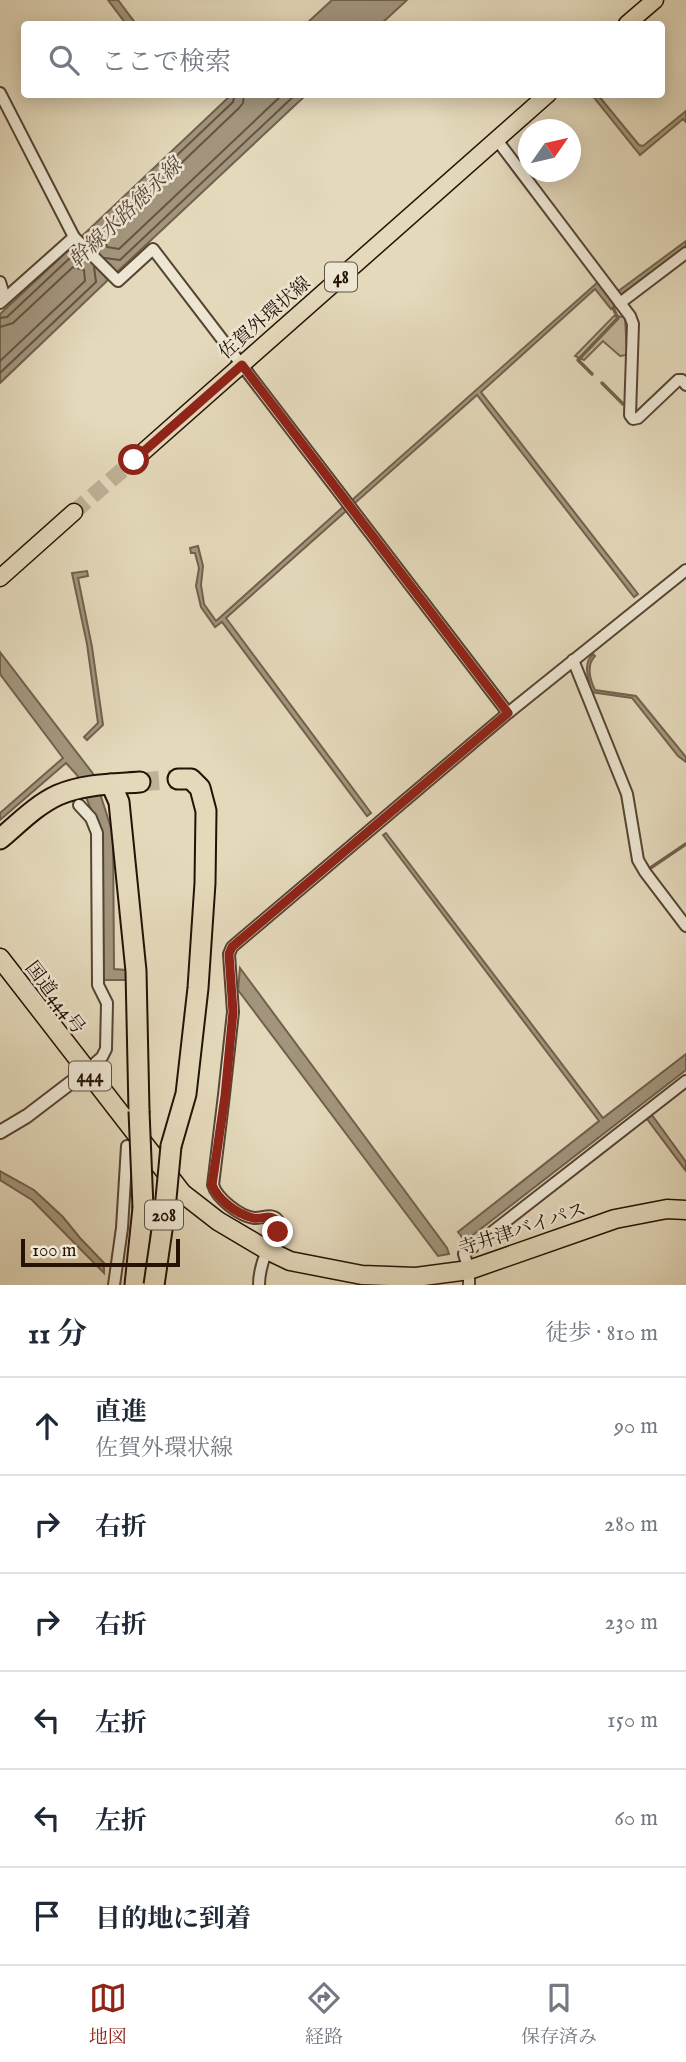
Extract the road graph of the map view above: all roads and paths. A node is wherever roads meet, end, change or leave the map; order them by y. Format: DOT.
graph roads {
  1 [pos="655,0"];
  2 [pos="630,21"];
  3 [pos="0,93"];
  4 [pos="544,98"];
  5 [pos="497,140"];
  6 [pos="74,237"];
  7 [pos="686,253"];
  8 [pos="0,282"];
  9 [pos="3,300"];
  10 [pos="620,303"];
  11 [pos="242,365"];
  12 [pos="686,385"];
  13 [pos="134,460"];
  14 [pos="74,512"];
  15 [pos="686,570"];
  16 [pos="0,578"];
  17 [pos="573,660"];
  18 [pos="508,713"];
  19 [pos="178,779"];
  20 [pos="140,782"];
  21 [pos="111,784"];
  22 [pos="79,804"];
  23 [pos="0,839"];
  24 [pos="686,926"];
  25 [pos="0,958"];
  26 [pos="86,1071"];
  27 [pos="686,1081"];
  28 [pos="0,1132"];
  29 [pos="127,1146"];
  30 [pos="182,1193"];
  31 [pos="686,1210"];
  32 [pos="267,1250"];
  33 [pos="469,1277"];
  34 [pos="114,1285"];
  35 [pos="135,1285"];
  36 [pos="154,1285"];
  37 [pos="259,1285"];
  1 -- 2 [label="main road"];
  3 -- 6 [label="street"];
  4 -- 5 [label="main road, 佐賀外環状線 / 48"];
  5 -- 10 [label="street"];
  5 -- 11 [label="main road, 佐賀外環状線 / 48"];
  6 -- 9 [label="street"];
  6 -- 11 [label="street"];
  7 -- 10 [label="street"];
  8 -- 9 [label="street"];
  10 -- 12 [label="street"];
  11 -- 13 [label="main road, 佐賀外環状線 / 48"];
  11 -- 18 [label="street"];
  14 -- 16 [label="main road"];
  15 -- 17 [label="street"];
  17 -- 18 [label="street"];
  17 -- 24 [label="street"];
  18 -- 32 [label="street"];
  19 -- 36 [label="highway, 208, bridge"];
  20 -- 21 [label="highway"];
  21 -- 23 [label="highway"];
  21 -- 35 [label="highway, 208, bridge"];
  22 -- 26 [label="street"];
  25 -- 26 [label="highway, 国道444号 / 444"];
  26 -- 28 [label="street"];
  26 -- 30 [label="highway, 国道444号 / 444"];
  27 -- 33 [label="street"];
  29 -- 34 [label="street"];
  30 -- 32 [label="highway, 寺井津バイパス / 444"];
  31 -- 33 [label="highway, 寺井津バイパス / 444"];
  32 -- 33 [label="highway, 寺井津バイパス / 444"];
  32 -- 37 [label="street"];
}
